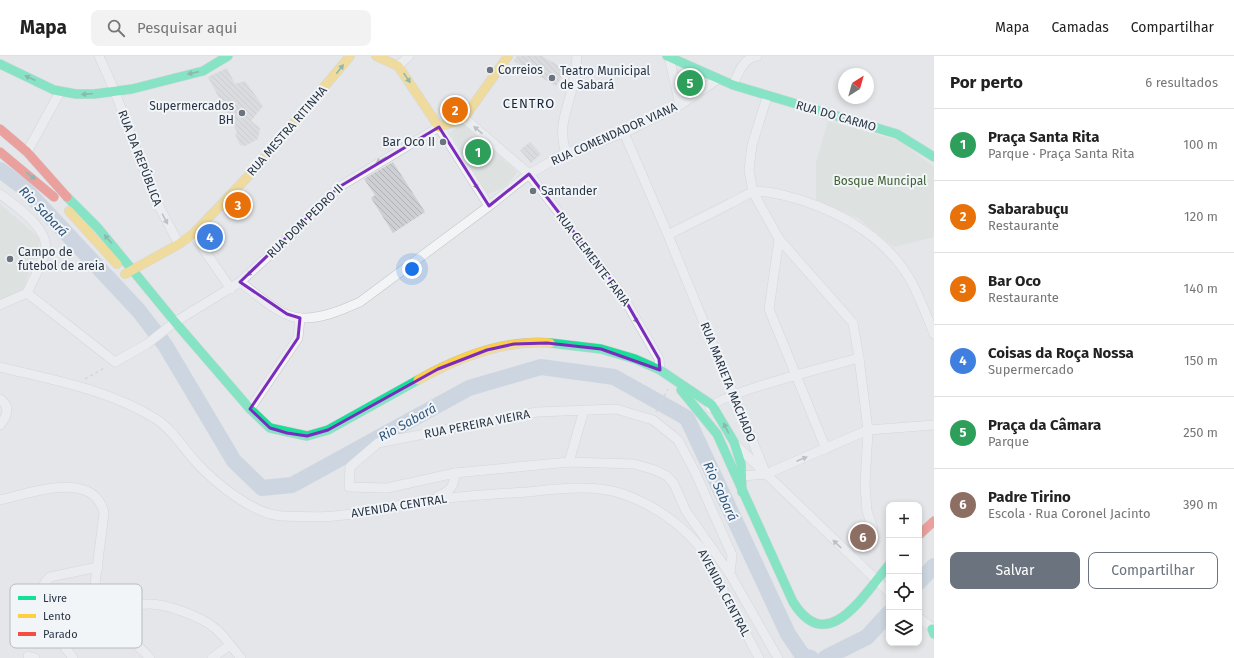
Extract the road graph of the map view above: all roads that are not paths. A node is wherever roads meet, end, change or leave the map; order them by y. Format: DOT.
graph roads {
  1 [pos="99,56"];
  2 [pos="228,56"];
  3 [pos="350,56"];
  4 [pos="376,56"];
  5 [pos="409,56"];
  6 [pos="508,56"];
  7 [pos="577,56"];
  8 [pos="668,56"];
  9 [pos="757,56"];
  10 [pos="0,64"];
  11 [pos="398,66"];
  12 [pos="718,79"];
  13 [pos="733,85"];
  14 [pos="60,92"];
  15 [pos="115,92"];
  16 [pos="767,97"];
  17 [pos="680,106"];
  18 [pos="464,118"];
  19 [pos="439,127"];
  20 [pos="0,129"];
  21 [pos="624,132"];
  22 [pos="0,152"];
  23 [pos="27,152"];
  24 [pos="566,153"];
  25 [pos="934,157"];
  26 [pos="529,174"];
  27 [pos="753,192"];
  28 [pos="0,194"];
  29 [pos="489,206"];
  30 [pos="193,234"];
  31 [pos="668,234"];
  32 [pos="779,240"];
  33 [pos="179,244"];
  34 [pos="129,271"];
  35 [pos="240,282"];
  36 [pos="231,289"];
  37 [pos="27,293"];
  38 [pos="0,305"];
  39 [pos="300,318"];
  40 [pos="175,322"];
  41 [pos="934,334"];
  42 [pos="859,358"];
  43 [pos="0,367"];
  44 [pos="660,370"];
  45 [pos="795,376"];
  46 [pos="671,384"];
  47 [pos="733,396"];
  48 [pos="0,399"];
  49 [pos="712,405"];
  50 [pos="250,409"];
  51 [pos="584,410"];
  52 [pos="707,421"];
  53 [pos="0,425"];
  54 [pos="934,426"];
  55 [pos="868,430"];
  56 [pos="734,442"];
  57 [pos="826,449"];
  58 [pos="569,462"];
  59 [pos="455,473"];
  60 [pos="738,474"];
  61 [pos="766,474"];
  62 [pos="0,500"];
  63 [pos="430,500"];
  64 [pos="934,521"];
  65 [pos="873,529"];
  66 [pos="922,532"];
  67 [pos="98,567"];
  68 [pos="886,569"];
  69 [pos="730,574"];
  70 [pos="875,581"];
  71 [pos="44,584"];
  72 [pos="96,584"];
  73 [pos="886,590"];
  74 [pos="142,605"];
  75 [pos="922,621"];
  76 [pos="933,631"];
  77 [pos="230,645"];
  78 [pos="66,648"];
  79 [pos="139,648"];
  80 [pos="73,658"];
  81 [pos="150,658"];
  82 [pos="212,658"];
  83 [pos="241,658"];
  84 [pos="759,658"];
  85 [pos="778,658"];
  1 -- 15 [label="street, RUA DA REPÚBLICA"];
  2 -- 15 [label="main road, one-way"];
  30 -- 3 [label="main road, RUA MESTRA RITINHA, one-way"];
  4 -- 11 [label="main road"];
  5 -- 11 [label="street"];
  6 -- 18 [label="main road"];
  7 -- 24 [label="street"];
  8 -- 12 [label="main road, RUA DO CARMO"];
  8 -- 17 [label="street"];
  9 -- 13 [label="street"];
  14 -- 10 [label="main road, one-way"];
  11 -- 19 [label="main road, one-way"];
  12 -- 13 [label="main road, RUA DO CARMO"];
  12 -- 17 [label="street, RUA COMENDADOR VIANA"];
  13 -- 16 [label="main road, RUA DO CARMO"];
  15 -- 14 [label="main road, one-way"];
  14 -- 23 [label="street"];
  15 -- 33 [label="street, RUA DA REPÚBLICA, one-way"];
  16 -- 25 [label="main road, RUA DO CARMO"];
  16 -- 27 [label="street"];
  17 -- 21 [label="street, RUA COMENDADOR VIANA"];
  18 -- 19 [label="main road"];
  26 -- 18 [label="street, RUA CLEMENTE FARIA, one-way"];
  19 -- 29 [label="street, one-way"];
  19 -- 35 [label="street, RUA DOM PEDRO II, one-way"];
  20 -- 23 [label="main road"];
  21 -- 24 [label="street, RUA COMENDADOR VIANA"];
  21 -- 31 [label="street, RUA MARIETA MACHADO"];
  22 -- 34 [label="main road, one-way"];
  34 -- 23 [label="main road, one-way"];
  24 -- 26 [label="street, RUA COMENDADOR VIANA"];
  26 -- 29 [label="street, RUA COMENDADOR VIANA"];
  26 -- 44 [label="street, RUA CLEMENTE FARIA, one-way"];
  27 -- 31 [label="street"];
  27 -- 32 [label="street"];
  27 -- 41 [label="street"];
  28 -- 37 [label="street"];
  29 -- 39 [label="street"];
  30 -- 33 [label="main road, RUA MESTRA RITINHA"];
  30 -- 36 [label="street"];
  31 -- 47 [label="street, RUA MARIETA MACHADO"];
  32 -- 42 [label="street"];
  32 -- 45 [label="street"];
  33 -- 34 [label="main road, RUA MESTRA RITINHA"];
  34 -- 40 [label="main road"];
  35 -- 36 [label="street, RUA DOM PEDRO II"];
  35 -- 39 [label="street"];
  36 -- 40 [label="street, RUA DOM PEDRO II"];
  37 -- 38 [label="street"];
  37 -- 40 [label="street, RUA DOM PEDRO II"];
  39 -- 50 [label="street"];
  40 -- 50 [label="main road"];
  42 -- 45 [label="street"];
  42 -- 55 [label="street"];
  43 -- 63 [label="street, AVENIDA CENTRAL"];
  44 -- 46 [label="main road"];
  44 -- 50 [label="main road"];
  45 -- 47 [label="street"];
  45 -- 57 [label="street"];
  46 -- 49 [label="main road"];
  46 -- 52 [label="main road"];
  47 -- 49 [label="street"];
  47 -- 61 [label="street, RUA MARIETA MACHADO"];
  48 -- 53 [label="street"];
  49 -- 52 [label="street"];
  56 -- 49 [label="main road, one-way"];
  51 -- 58 [label="street"];
  51 -- 59 [label="street, RUA PEREIRA VIEIRA"];
  51 -- 69 [label="street, RUA PEREIRA VIEIRA"];
  52 -- 60 [label="main road"];
  54 -- 55 [label="street"];
  55 -- 57 [label="street"];
  55 -- 65 [label="street"];
  56 -- 60 [label="main road"];
  56 -- 61 [label="street"];
  61 -- 57 [label="street, one-way"];
  58 -- 59 [label="street, RUA PEREIRA VIEIRA"];
  58 -- 69 [label="street, RUA PEREIRA VIEIRA"];
  59 -- 63 [label="street"];
  60 -- 61 [label="street"];
  60 -- 70 [label="main road"];
  70 -- 61 [label="street, RUA MARIETA MACHADO, one-way"];
  62 -- 67 [label="street"];
  63 -- 84 [label="street, AVENIDA CENTRAL"];
  64 -- 66 [label="main road"];
  67 -- 71 [label="street"];
  67 -- 72 [label="street"];
  68 -- 70 [label="main road"];
  69 -- 85 [label="street, RUA PEREIRA VIEIRA"];
  70 -- 73 [label="street, RUA MARIETA MACHADO"];
  74 -- 77 [label="street"];
  75 -- 76 [label="street"];
  77 -- 82 [label="street"];
  77 -- 83 [label="street"];
  78 -- 80 [label="street"];
  79 -- 81 [label="street"];
}
